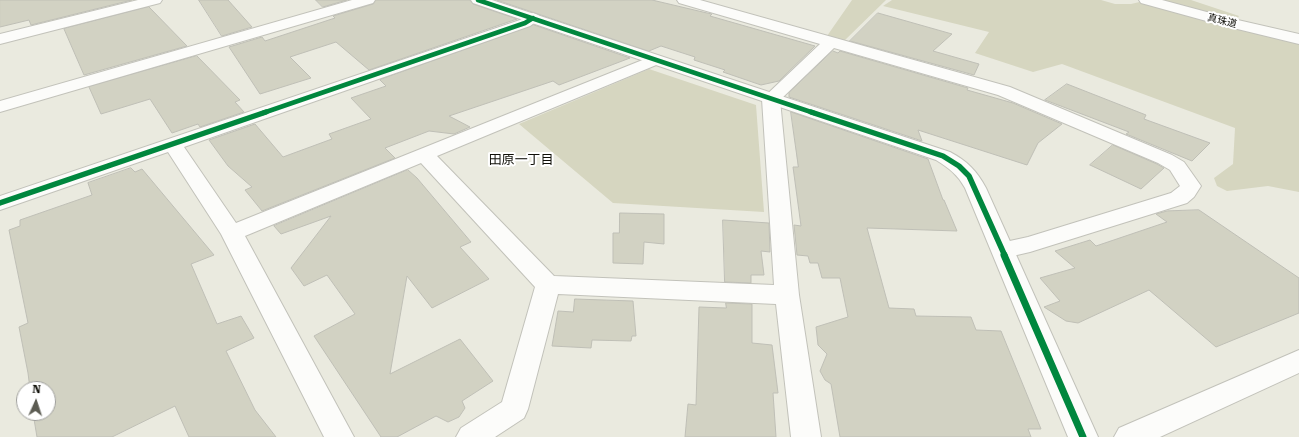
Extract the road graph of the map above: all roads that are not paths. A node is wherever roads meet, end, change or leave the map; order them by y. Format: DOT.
graph roads {
  1 [pos="155,0"];
  2 [pos="368,0"];
  3 [pos="478,0"];
  4 [pos="684,0"];
  5 [pos="1146,0"];
  6 [pos="104,6"];
  7 [pos="533,18"];
  8 [pos="0,39"];
  9 [pos="1299,39"];
  10 [pos="831,42"];
  11 [pos="655,60"];
  12 [pos="772,99"];
  13 [pos="0,107"];
  14 [pos="172,144"];
  15 [pos="424,154"];
  16 [pos="0,203"];
  17 [pos="232,233"];
  18 [pos="1004,250"];
  19 [pos="548,284"];
  20 [pos="787,295"];
  21 [pos="1299,361"];
  22 [pos="339,437"];
  23 [pos="471,437"];
  24 [pos="806,437"];
  25 [pos="1083,437"];
  26 [pos="1129,437"];
  1 -- 6 [label="street"];
  2 -- 13 [label="street"];
  3 -- 7 [label="street"];
  4 -- 10 [label="street"];
  5 -- 9 [label="street, 真珠道"];
  6 -- 8 [label="street"];
  7 -- 11 [label="street"];
  7 -- 14 [label="street"];
  10 -- 12 [label="street"];
  10 -- 18 [label="street"];
  11 -- 12 [label="street"];
  11 -- 15 [label="street"];
  12 -- 18 [label="street"];
  12 -- 20 [label="street"];
  14 -- 16 [label="street"];
  14 -- 17 [label="street"];
  15 -- 17 [label="street"];
  15 -- 19 [label="street"];
  17 -- 22 [label="street"];
  18 -- 25 [label="street"];
  19 -- 20 [label="street"];
  19 -- 23 [label="street"];
  20 -- 24 [label="street"];
  21 -- 26 [label="street"];
}
